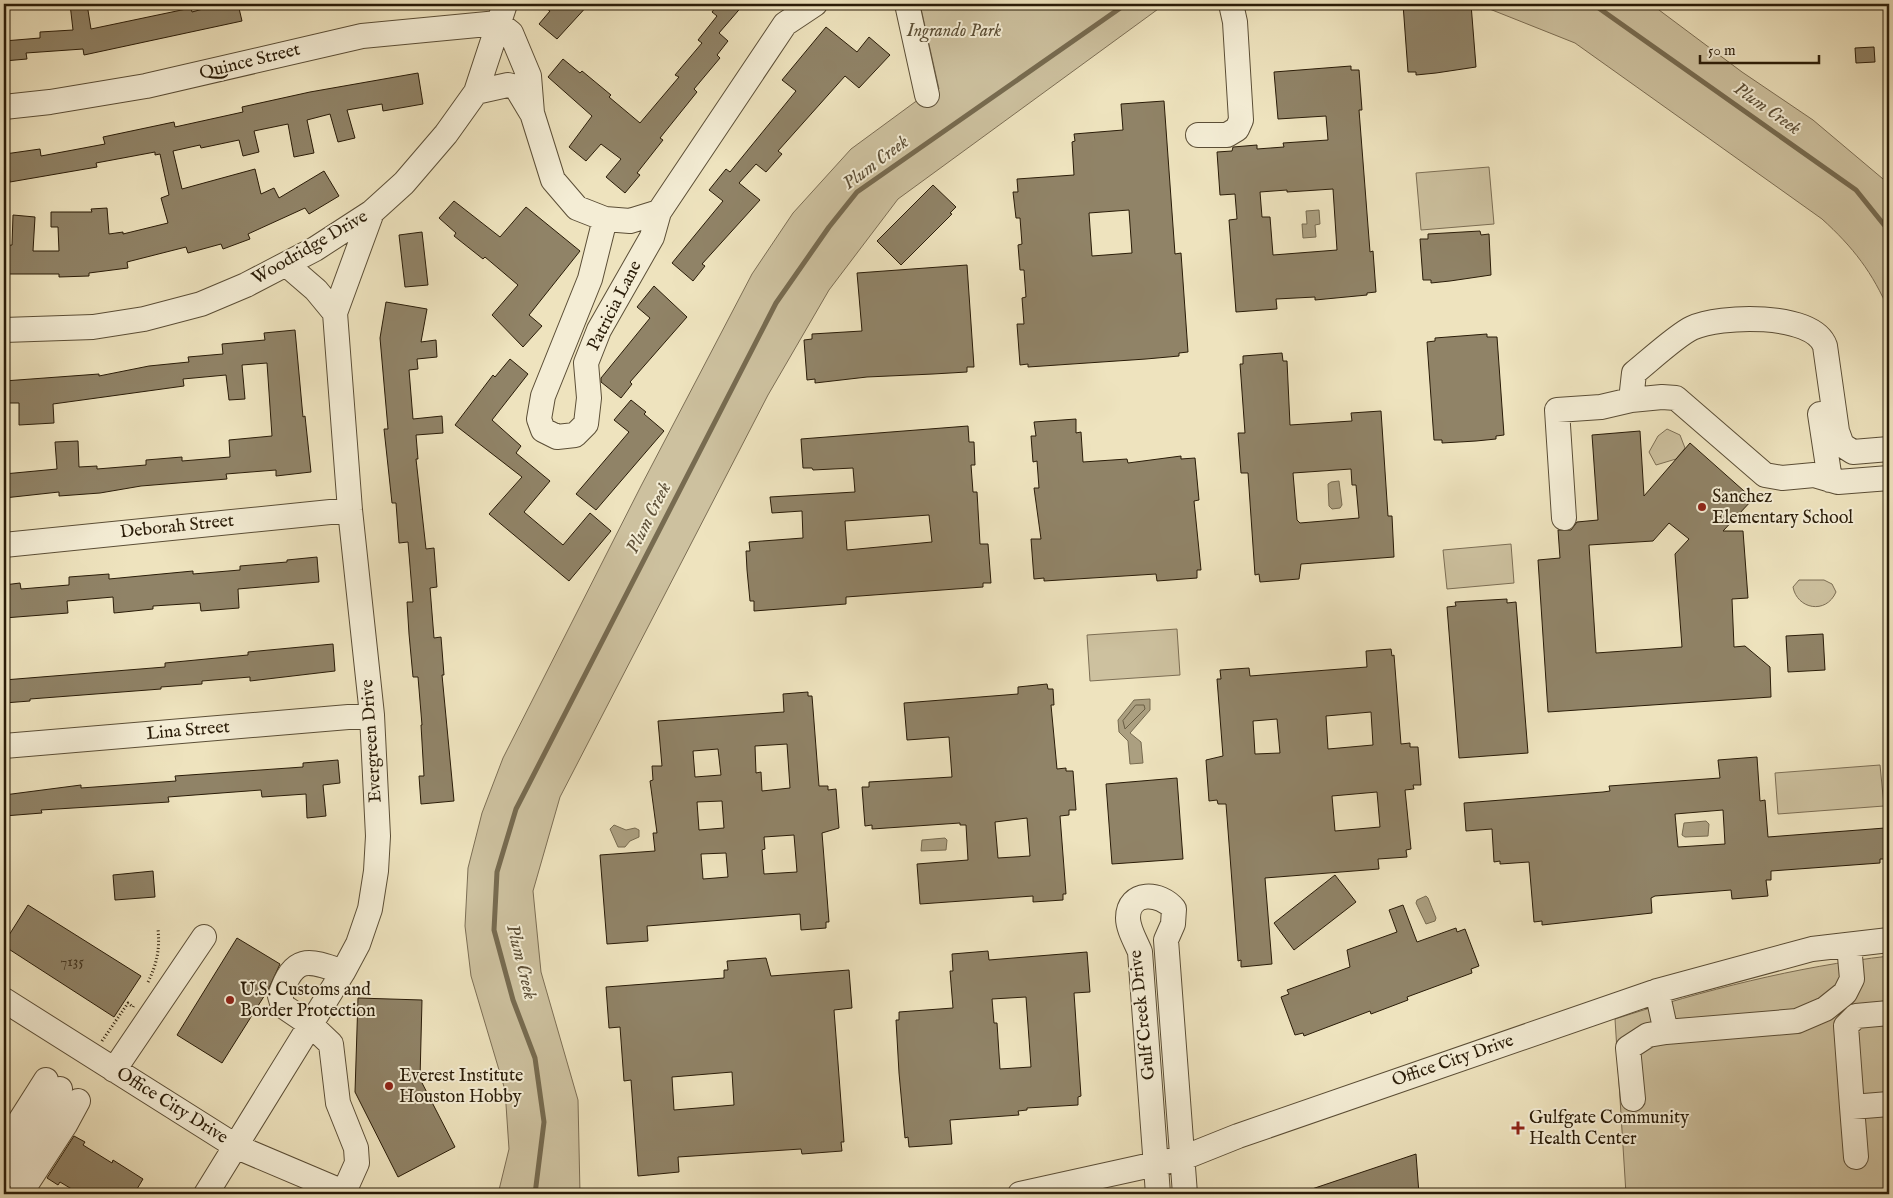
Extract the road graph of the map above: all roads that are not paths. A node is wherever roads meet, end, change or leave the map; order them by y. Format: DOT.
graph roads {
  1 [pos="815,4"];
  2 [pos="907,4"];
  3 [pos="1231,4"];
  4 [pos="498,10"];
  5 [pos="476,92"];
  6 [pos="927,95"];
  7 [pos="4,107"];
  8 [pos="532,113"];
  9 [pos="1198,135"];
  10 [pos="372,212"];
  11 [pos="659,212"];
  12 [pos="605,219"];
  13 [pos="287,265"];
  14 [pos="335,313"];
  15 [pos="4,330"];
  16 [pos="1816,336"];
  17 [pos="1631,400"];
  18 [pos="1889,449"];
  19 [pos="1889,478"];
  20 [pos="1830,480"];
  21 [pos="350,510"];
  22 [pos="1564,518"];
  23 [pos="4,545"];
  24 [pos="372,715"];
  25 [pos="4,746"];
  26 [pos="204,937"];
  27 [pos="1889,940"];
  28 [pos="1849,945"];
  29 [pos="343,972"];
  30 [pos="1657,991"];
  31 [pos="4,1000"];
  32 [pos="1889,1013"];
  33 [pos="311,1025"];
  34 [pos="1666,1032"];
  35 [pos="114,1070"];
  36 [pos="60,1089"];
  37 [pos="1633,1099"];
  38 [pos="1889,1104"];
  39 [pos="1852,1107"];
  40 [pos="4,1129"];
  41 [pos="4,1146"];
  42 [pos="237,1146"];
  43 [pos="1856,1157"];
  44 [pos="1183,1158"];
  45 [pos="4,1161"];
  46 [pos="1156,1162"];
  47 [pos="11,1186"];
  48 [pos="215,1192"];
  49 [pos="346,1193"];
  50 [pos="1020,1194"];
  51 [pos="1158,1194"];
  52 [pos="1185,1194"];
  1 -- 11 [label="street, Patricia Lane"];
  2 -- 6 [label="street"];
  3 -- 9 [label="street"];
  4 -- 5 [label="street, Woodridge Drive"];
  4 -- 7 [label="street, Quince Street"];
  4 -- 8 [label="street"];
  5 -- 8 [label="street"];
  5 -- 10 [label="street, Woodridge Drive"];
  8 -- 12 [label="street"];
  10 -- 13 [label="street, Woodridge Drive"];
  10 -- 14 [label="street"];
  11 -- 12 [label="street"];
  11 -- 12 [label="street, Patricia Lane"];
  13 -- 14 [label="street"];
  13 -- 15 [label="street, Woodridge Drive"];
  14 -- 21 [label="street, Evergreen Drive"];
  16 -- 17 [label="street"];
  16 -- 18 [label="street"];
  16 -- 20 [label="street"];
  17 -- 20 [label="street"];
  17 -- 22 [label="street"];
  19 -- 20 [label="street"];
  21 -- 23 [label="street, Deborah Street"];
  21 -- 24 [label="street, Evergreen Drive"];
  24 -- 25 [label="street, Lina Street"];
  24 -- 29 [label="street, Evergreen Drive"];
  26 -- 35 [label="street"];
  27 -- 28 [label="street, Office City Drive"];
  28 -- 30 [label="street, Office City Drive"];
  28 -- 34 [label="street"];
  29 -- 33 [label="street, Evergreen Drive"];
  29 -- 33 [label="street"];
  30 -- 34 [label="street"];
  30 -- 44 [label="street, Office City Drive"];
  31 -- 35 [label="street, Office City Drive"];
  32 -- 39 [label="street"];
  33 -- 42 [label="street, Evergreen Drive"];
  33 -- 49 [label="street"];
  34 -- 37 [label="street"];
  35 -- 42 [label="street, Office City Drive"];
  36 -- 40 [label="street"];
  36 -- 41 [label="street"];
  36 -- 45 [label="street"];
  36 -- 47 [label="street"];
  38 -- 39 [label="street"];
  39 -- 43 [label="street"];
  42 -- 48 [label="street, Evergreen Drive"];
  42 -- 49 [label="street, Office City Drive"];
  44 -- 46 [label="street, Office City Drive"];
  44 -- 46 [label="street, Gulf Creek Drive"];
  44 -- 52 [label="street, Gulf Creek Drive"];
  46 -- 50 [label="street, Office City Drive"];
  46 -- 51 [label="street, Gulf Creek Drive"];
}
